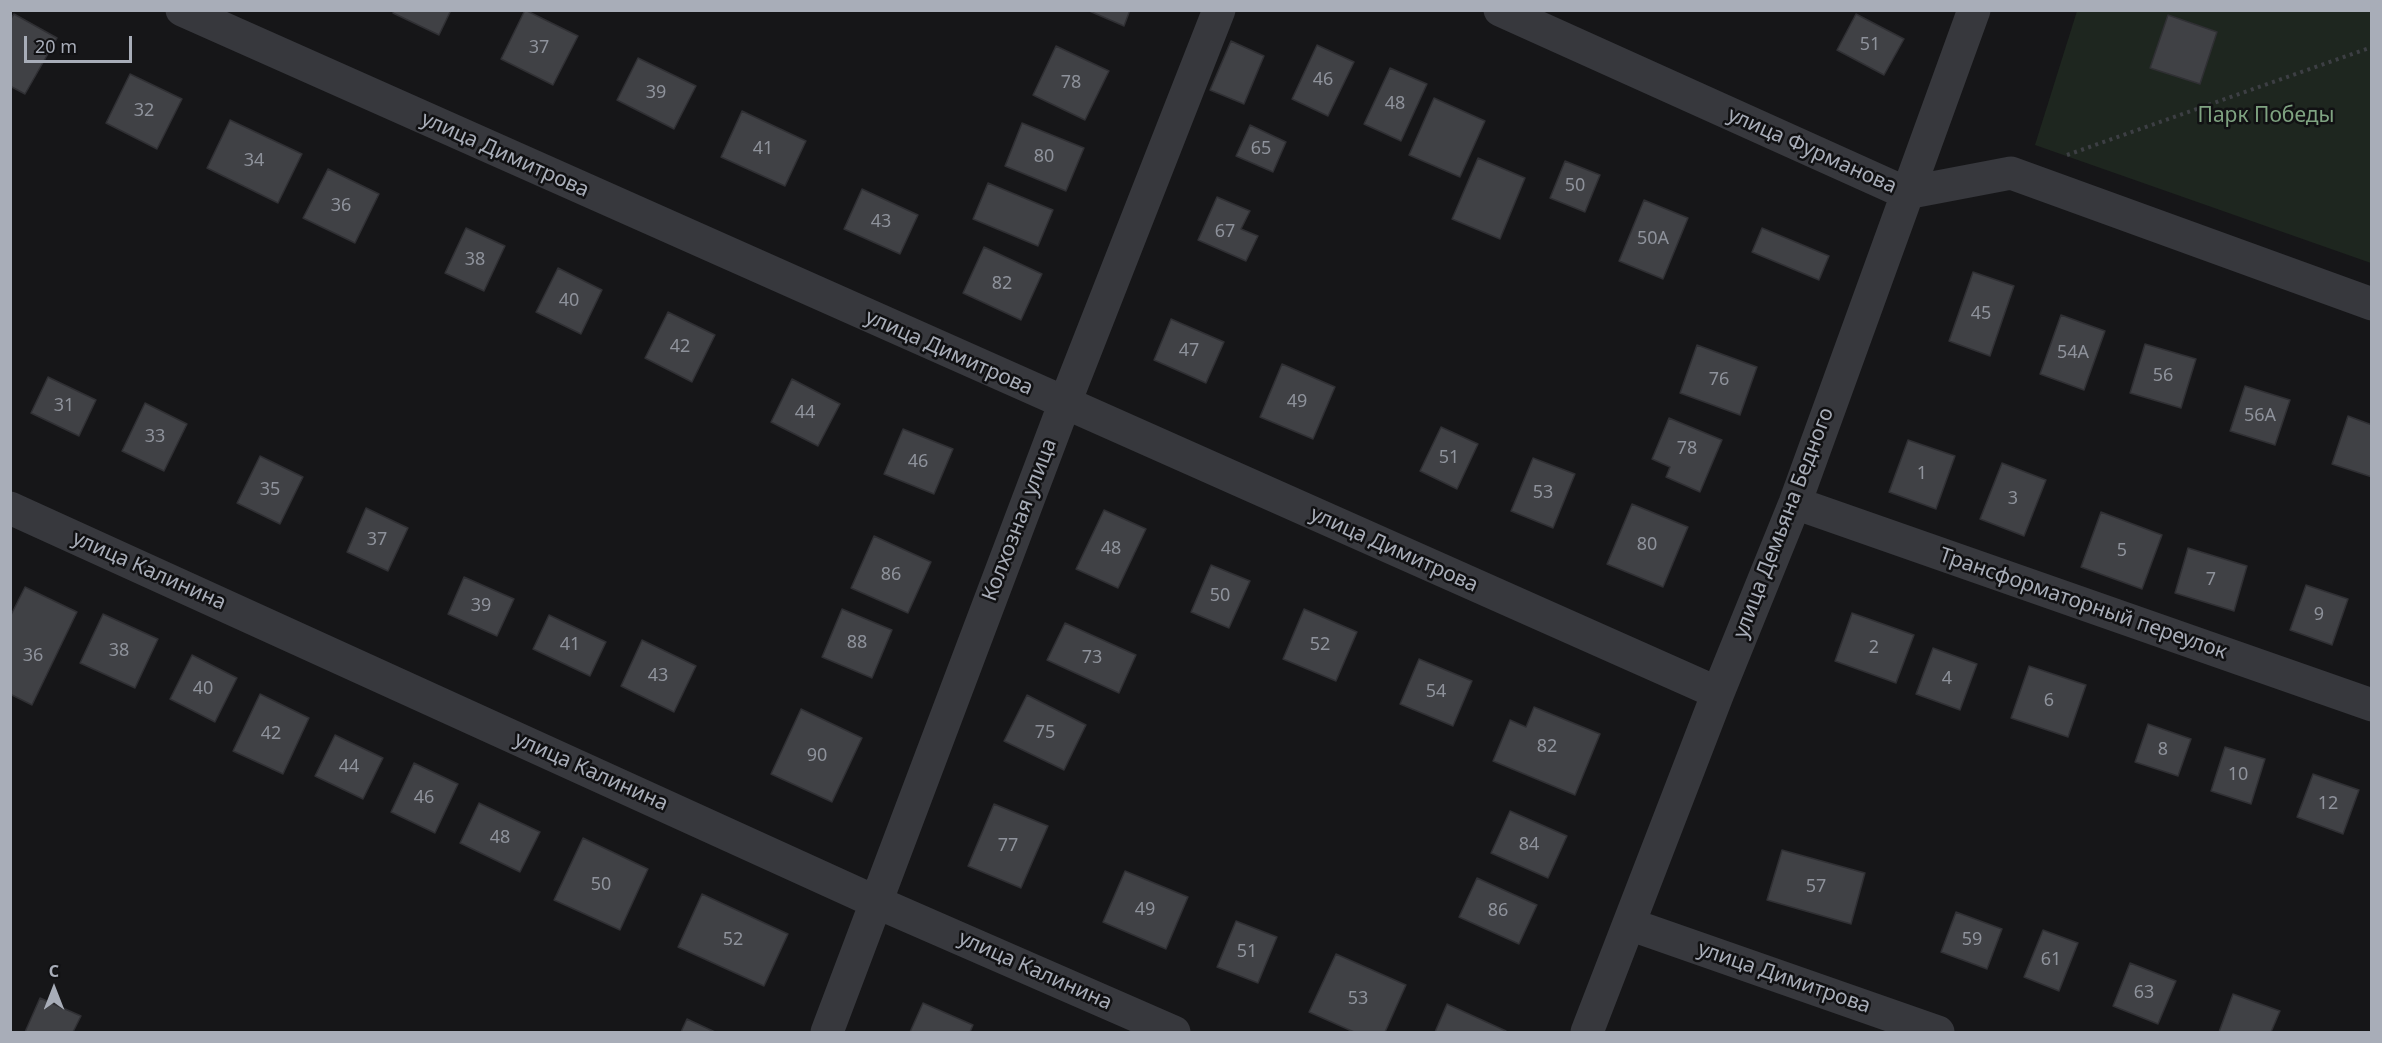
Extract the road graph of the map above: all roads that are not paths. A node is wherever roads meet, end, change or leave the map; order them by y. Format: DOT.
graph roads {
  1 [pos="182,10"];
  2 [pos="1219,10"];
  3 [pos="1500,10"];
  4 [pos="1974,10"];
  5 [pos="1905,193"];
  6 [pos="2372,304"];
  7 [pos="1064,405"];
  8 [pos="1795,503"];
  9 [pos="10,508"];
  10 [pos="1718,693"];
  11 [pos="2372,705"];
  12 [pos="876,902"];
  13 [pos="1629,924"];
  14 [pos="827,1032"];
  15 [pos="1174,1032"];
  16 [pos="1587,1032"];
  17 [pos="1938,1032"];
  1 -- 7 [label="street, улица Димитрова"];
  2 -- 7 [label="street, Колхозная улица"];
  3 -- 5 [label="street, улица Фурманова"];
  4 -- 5 [label="street, улица Демьяна Бедного"];
  5 -- 6 [label="street, улица Фурманова"];
  5 -- 8 [label="street, улица Демьяна Бедного"];
  7 -- 10 [label="street, улица Димитрова"];
  7 -- 12 [label="street, Колхозная улица"];
  8 -- 10 [label="street, улица Демьяна Бедного"];
  8 -- 11 [label="street, Трансформаторный переулок"];
  9 -- 12 [label="street, улица Калинина"];
  10 -- 13 [label="street, улица Демьяна Бедного"];
  12 -- 14 [label="street, Колхозная улица"];
  12 -- 15 [label="street, улица Калинина"];
  13 -- 16 [label="street, улица Демьяна Бедного"];
  13 -- 17 [label="street, улица Димитрова"];
}
